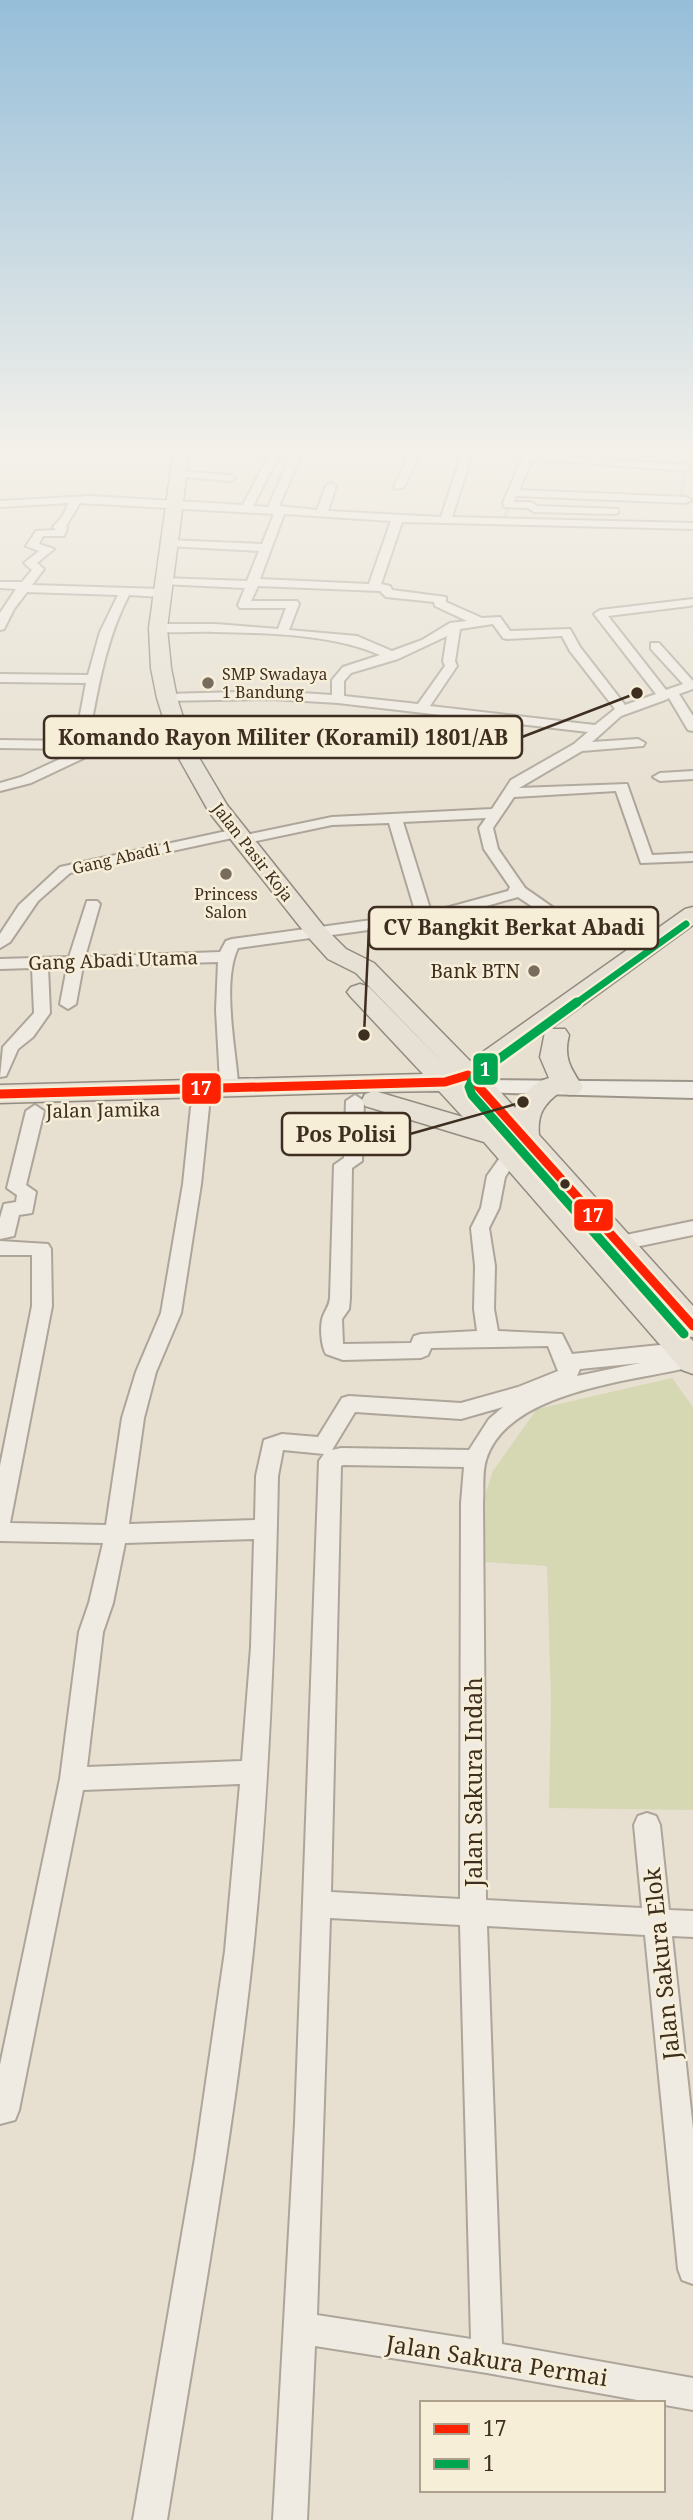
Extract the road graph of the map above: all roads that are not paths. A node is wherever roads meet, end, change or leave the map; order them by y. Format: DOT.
graph roads {
  1 [pos="36,572"];
  2 [pos="164,572"];
  3 [pos="258,572"];
  4 [pos="379,572"];
  5 [pos="253,584"];
  6 [pos="0,585"];
  7 [pos="23,587"];
  8 [pos="162,587"];
  9 [pos="374,587"];
  10 [pos="124,594"];
  11 [pos="692,600"];
  12 [pos="4,608"];
  13 [pos="478,621"];
  14 [pos="0,626"];
  15 [pos="454,626"];
  16 [pos="158,628"];
  17 [pos="282,633"];
  18 [pos="655,646"];
  19 [pos="394,656"];
  20 [pos="0,678"];
  21 [pos="92,679"];
  22 [pos="692,685"];
  23 [pos="668,694"];
  24 [pos="167,698"];
  25 [pos="338,699"];
  26 [pos="421,709"];
  27 [pos="622,710"];
  28 [pos="693,727"];
  29 [pos="597,729"];
  30 [pos="638,743"];
  31 [pos="0,744"];
  32 [pos="81,746"];
  33 [pos="182,746"];
  34 [pos="579,747"];
  35 [pos="693,775"];
  36 [pos="660,777"];
  37 [pos="0,787"];
  38 [pos="509,793"];
  39 [pos="495,813"];
  40 [pos="394,817"];
  41 [pos="239,837"];
  42 [pos="693,857"];
  43 [pos="518,890"];
  44 [pos="92,904"];
  45 [pos="553,914"];
  46 [pos="693,914"];
  47 [pos="425,918"];
  48 [pos="317,933"];
  49 [pos="693,934"];
  50 [pos="0,943"];
  51 [pos="225,957"];
  52 [pos="76,961"];
  53 [pos="40,962"];
  54 [pos="0,964"];
  55 [pos="68,1004"];
  56 [pos="556,1035"];
  57 [pos="423,1044"];
  58 [pos="506,1049"];
  59 [pos="0,1072"];
  60 [pos="463,1085"];
  61 [pos="560,1086"];
  62 [pos="232,1088"];
  63 [pos="693,1090"];
  64 [pos="0,1094"];
  65 [pos="367,1095"];
  66 [pos="200,1107"];
  67 [pos="35,1111"];
  68 [pos="0,1112"];
  69 [pos="508,1142"];
  70 [pos="693,1228"];
  71 [pos="0,1232"];
  72 [pos="621,1243"];
  73 [pos="0,1248"];
  74 [pos="692,1323"];
  75 [pos="489,1339"];
  76 [pos="690,1360"];
  77 [pos="569,1373"];
  78 [pos="475,1459"];
  79 [pos="0,1521"];
  80 [pos="266,1529"];
  81 [pos="0,1532"];
  82 [pos="116,1534"];
  83 [pos="252,1772"];
  84 [pos="73,1779"];
  85 [pos="646,1825"];
  86 [pos="319,1904"];
  87 [pos="473,1913"];
  88 [pos="657,1924"];
  89 [pos="693,1924"];
  90 [pos="0,2110"];
  91 [pos="693,2269"];
  92 [pos="301,2328"];
  93 [pos="487,2357"];
  94 [pos="693,2394"];
  95 [pos="150,2520"];
  96 [pos="290,2520"];
  1 -- 7 [label="street"];
  2 -- 8 [label="main road, Jalan Pasir Koja"];
  3 -- 5 [label="street"];
  4 -- 9 [label="street"];
  5 -- 8 [label="street"];
  5 -- 9 [label="street"];
  5 -- 17 [label="street"];
  6 -- 7 [label="street"];
  7 -- 10 [label="street"];
  7 -- 12 [label="street"];
  8 -- 10 [label="street"];
  8 -- 16 [label="main road, Jalan Pasir Koja"];
  9 -- 13 [label="street"];
  10 -- 21 [label="street"];
  11 -- 23 [label="street"];
  12 -- 14 [label="street"];
  13 -- 15 [label="street"];
  13 -- 27 [label="street"];
  15 -- 19 [label="street"];
  15 -- 26 [label="street"];
  16 -- 17 [label="street"];
  16 -- 24 [label="main road, Jalan Pasir Koja"];
  17 -- 19 [label="street"];
  18 -- 22 [label="street"];
  19 -- 25 [label="street"];
  20 -- 21 [label="street"];
  21 -- 32 [label="street"];
  22 -- 23 [label="street"];
  23 -- 27 [label="street"];
  23 -- 28 [label="street"];
  24 -- 25 [label="street"];
  24 -- 33 [label="main road, Jalan Pasir Koja"];
  25 -- 26 [label="street"];
  26 -- 29 [label="street"];
  27 -- 29 [label="street"];
  29 -- 34 [label="street"];
  30 -- 34 [label="street"];
  31 -- 32 [label="street"];
  32 -- 33 [label="street"];
  32 -- 37 [label="street"];
  33 -- 41 [label="main road, Jalan Pasir Koja"];
  34 -- 38 [label="street"];
  35 -- 36 [label="street"];
  38 -- 39 [label="street"];
  38 -- 42 [label="street"];
  39 -- 40 [label="street, Gang Abadi 1"];
  39 -- 43 [label="street"];
  40 -- 41 [label="street, Gang Abadi 1"];
  40 -- 47 [label="street"];
  41 -- 48 [label="main road, Jalan Pasir Koja"];
  41 -- 50 [label="street, Gang Abadi 1"];
  43 -- 45 [label="street"];
  43 -- 47 [label="street"];
  44 -- 52 [label="street"];
  46 -- 58 [label="main road"];
  47 -- 48 [label="street"];
  48 -- 51 [label="street"];
  48 -- 57 [label="main road, Jalan Pasir Koja"];
  49 -- 56 [label="main road"];
  51 -- 52 [label="street, Gang Abadi Utama"];
  51 -- 62 [label="street"];
  52 -- 53 [label="street, Gang Abadi Utama"];
  52 -- 55 [label="street"];
  53 -- 54 [label="street, Gang Abadi Utama"];
  53 -- 59 [label="street"];
  56 -- 60 [label="main road"];
  56 -- 61 [label="main road"];
  57 -- 58 [label="main road"];
  57 -- 60 [label="main road, Jalan Pasir Koja"];
  57 -- 65 [label="main road"];
  58 -- 60 [label="main road"];
  60 -- 61 [label="street"];
  60 -- 65 [label="main road, Jalan Jamika"];
  60 -- 69 [label="main road, Jalan Pasir Koja"];
  61 -- 63 [label="street"];
  61 -- 69 [label="main road"];
  62 -- 64 [label="main road, Jalan Jamika"];
  62 -- 65 [label="main road, Jalan Jamika"];
  65 -- 66 [label="main road, Jalan Jamika"];
  65 -- 69 [label="main road"];
  65 -- 75 [label="street"];
  66 -- 67 [label="main road, Jalan Jamika"];
  66 -- 82 [label="street"];
  67 -- 68 [label="main road, Jalan Jamika"];
  67 -- 71 [label="street"];
  69 -- 72 [label="main road"];
  69 -- 75 [label="street"];
  69 -- 76 [label="main road"];
  70 -- 72 [label="street"];
  72 -- 74 [label="main road"];
  73 -- 79 [label="street"];
  75 -- 77 [label="street"];
  76 -- 77 [label="street"];
  76 -- 78 [label="street, Jalan Sakura Indah"];
  77 -- 80 [label="street"];
  78 -- 86 [label="street"];
  78 -- 87 [label="street, Jalan Sakura Indah"];
  80 -- 82 [label="street"];
  80 -- 83 [label="street"];
  81 -- 82 [label="street"];
  82 -- 84 [label="street"];
  83 -- 84 [label="street"];
  83 -- 95 [label="street"];
  84 -- 90 [label="street"];
  85 -- 88 [label="street, Jalan Sakura Elok"];
  86 -- 87 [label="street"];
  86 -- 92 [label="street"];
  87 -- 88 [label="street"];
  87 -- 93 [label="street, Jalan Sakura Indah"];
  88 -- 89 [label="street"];
  88 -- 91 [label="street, Jalan Sakura Elok"];
  92 -- 93 [label="street, Jalan Sakura Permai"];
  92 -- 96 [label="street"];
  93 -- 94 [label="street, Jalan Sakura Permai"];
}
